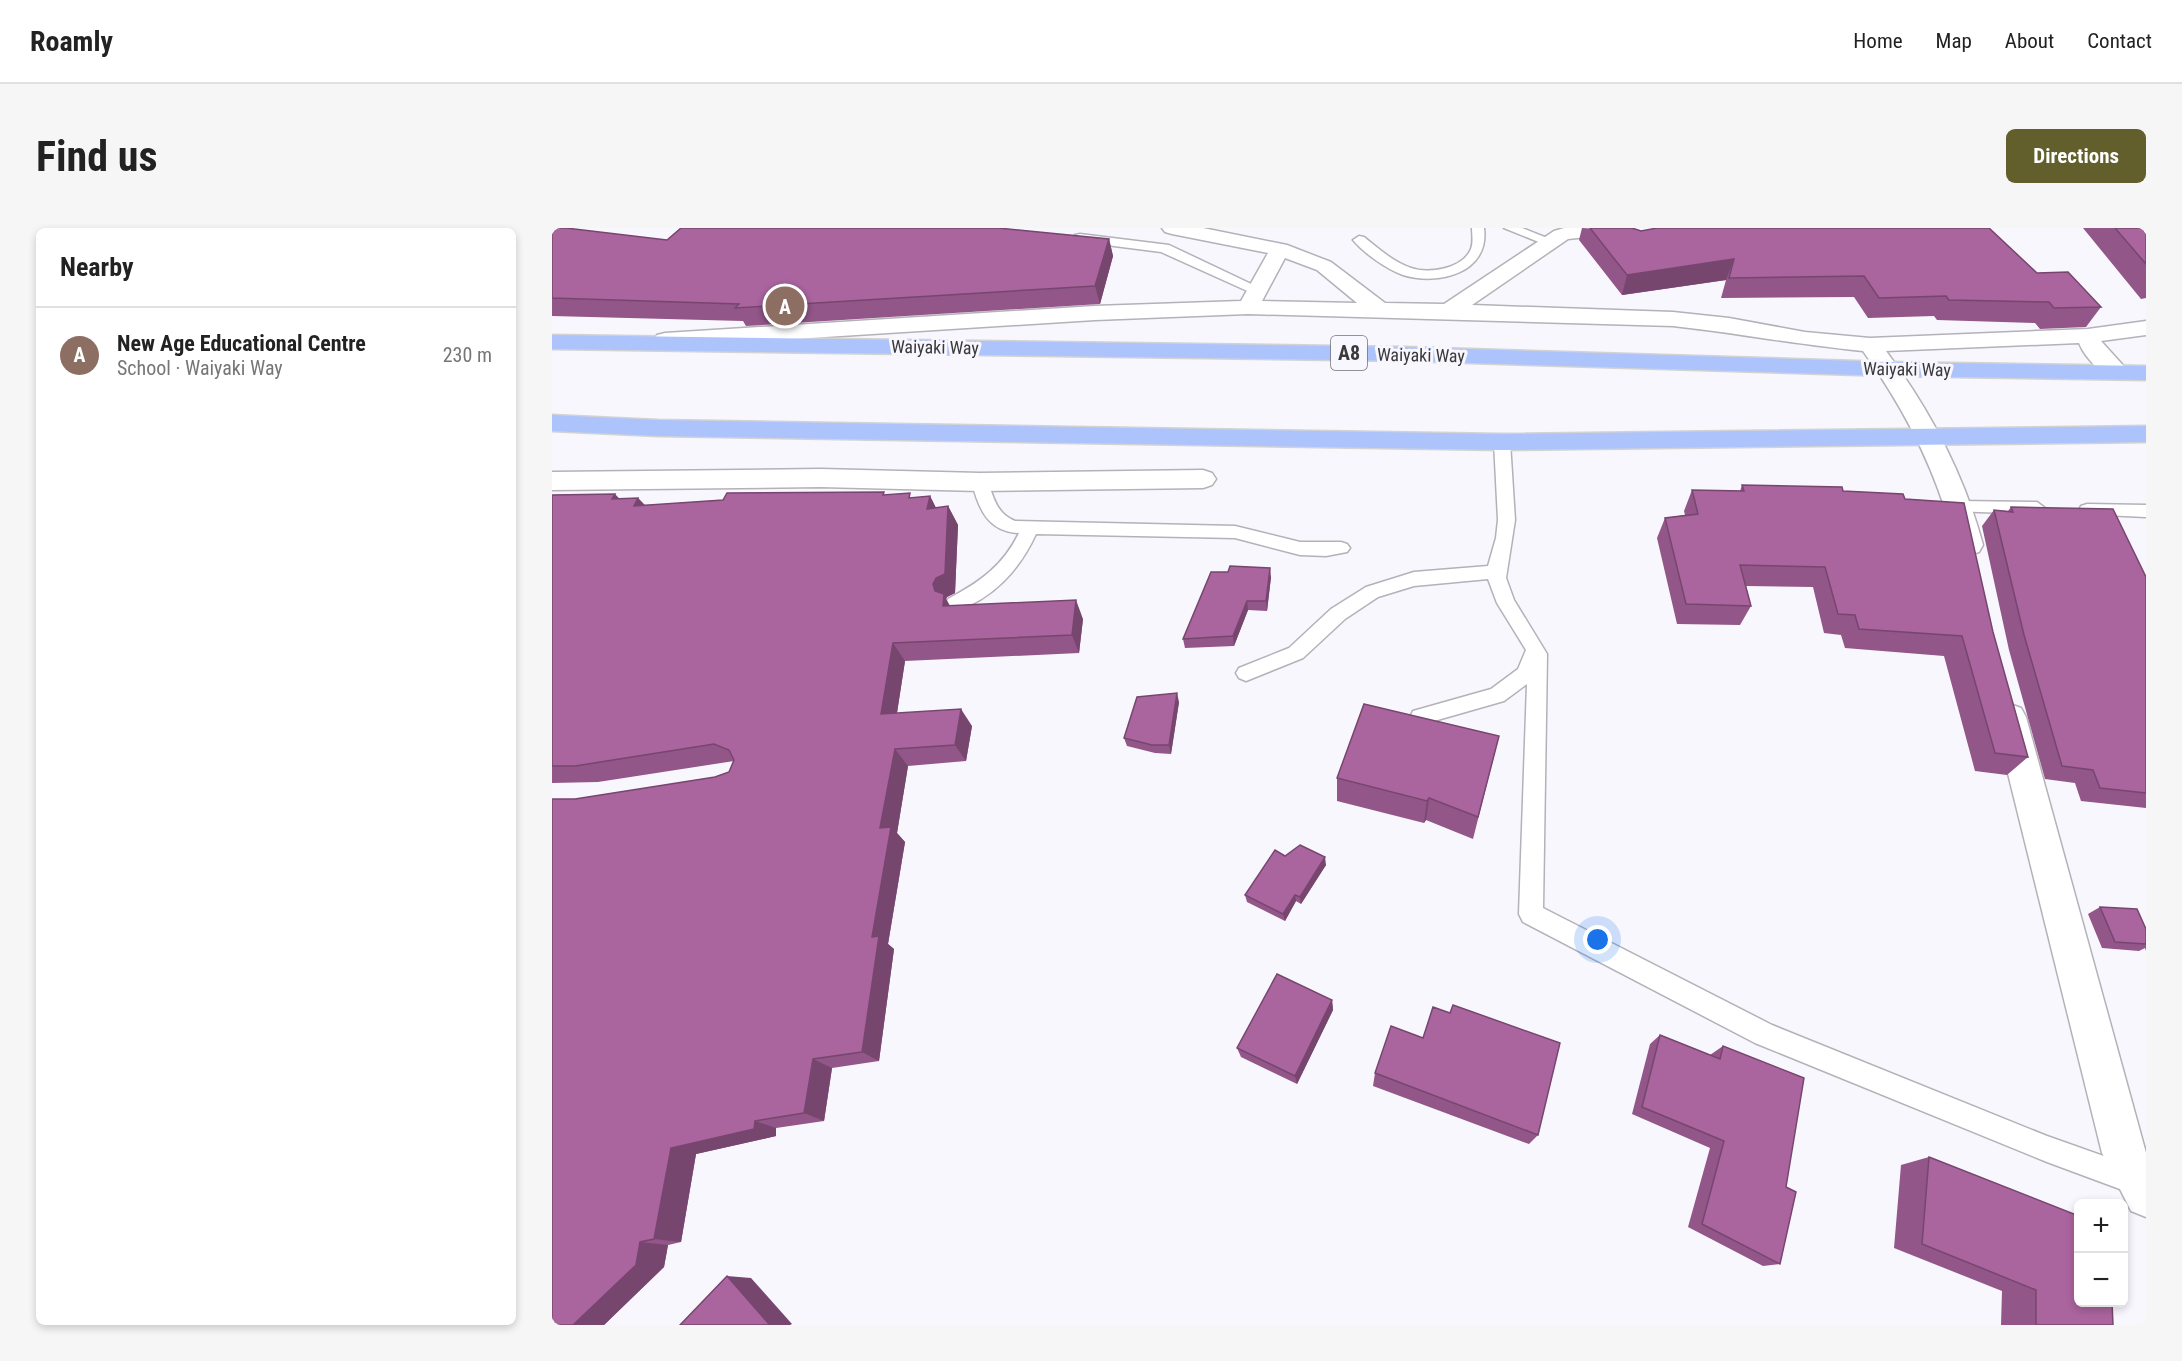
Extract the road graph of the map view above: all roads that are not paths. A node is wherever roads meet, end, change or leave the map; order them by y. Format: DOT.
graph roads {
  1 [pos="1172,228"];
  2 [pos="1478,228"];
  3 [pos="1510,228"];
  4 [pos="1615,228"];
  5 [pos="1063,237"];
  6 [pos="1359,240"];
  7 [pos="1551,242"];
  8 [pos="1280,249"];
  9 [pos="1254,299"];
  10 [pos="1379,309"];
  11 [pos="1449,311"];
  12 [pos="2146,328"];
  13 [pos="2088,336"];
  14 [pos="552,342"];
  15 [pos="617,342"];
  16 [pos="1870,345"];
  17 [pos="1888,369"];
  18 [pos="2118,373"];
  19 [pos="2146,373"];
  20 [pos="552,423"];
  21 [pos="2146,434"];
  22 [pos="1932,437"];
  23 [pos="1502,442"];
  24 [pos="1203,479"];
  25 [pos="552,481"];
  26 [pos="980,482"];
  27 [pos="1958,507"];
  28 [pos="2050,509"];
  29 [pos="2073,509"];
  30 [pos="2146,511"];
  31 [pos="1029,530"];
  32 [pos="1341,548"];
  33 [pos="1495,572"];
  34 [pos="1975,573"];
  35 [pos="955,604"];
  36 [pos="1535,650"];
  37 [pos="1246,672"];
  38 [pos="2001,684"];
  39 [pos="1420,717"];
  40 [pos="2141,1189"];
  1 -- 8 [label="street"];
  2 -- 6 [label="lane"];
  3 -- 7 [label="lane"];
  4 -- 7 [label="street"];
  5 -- 9 [label="lane"];
  7 -- 11 [label="street"];
  8 -- 9 [label="street"];
  8 -- 10 [label="street"];
  9 -- 10 [label="street"];
  9 -- 15 [label="street"];
  10 -- 11 [label="street"];
  11 -- 16 [label="street"];
  12 -- 13 [label="street"];
  13 -- 16 [label="street"];
  13 -- 18 [label="street"];
  14 -- 15 [label="highway, Waiyaki Way / A8"];
  15 -- 17 [label="highway, Waiyaki Way / A8"];
  16 -- 17 [label="street"];
  17 -- 18 [label="highway, Waiyaki Way / A8"];
  17 -- 22 [label="street"];
  18 -- 19 [label="highway, Waiyaki Way / A8"];
  20 -- 23 [label="highway"];
  21 -- 22 [label="highway"];
  22 -- 23 [label="highway"];
  22 -- 27 [label="street"];
  23 -- 33 [label="lane"];
  24 -- 26 [label="street"];
  25 -- 26 [label="street"];
  26 -- 31 [label="lane"];
  27 -- 28 [label="lane"];
  27 -- 34 [label="street"];
  29 -- 30 [label="lane"];
  31 -- 32 [label="lane"];
  31 -- 35 [label="lane"];
  33 -- 36 [label="lane"];
  33 -- 37 [label="lane"];
  36 -- 39 [label="lane"];
  36 -- 40 [label="lane"];
  38 -- 40 [label="street"];
}
